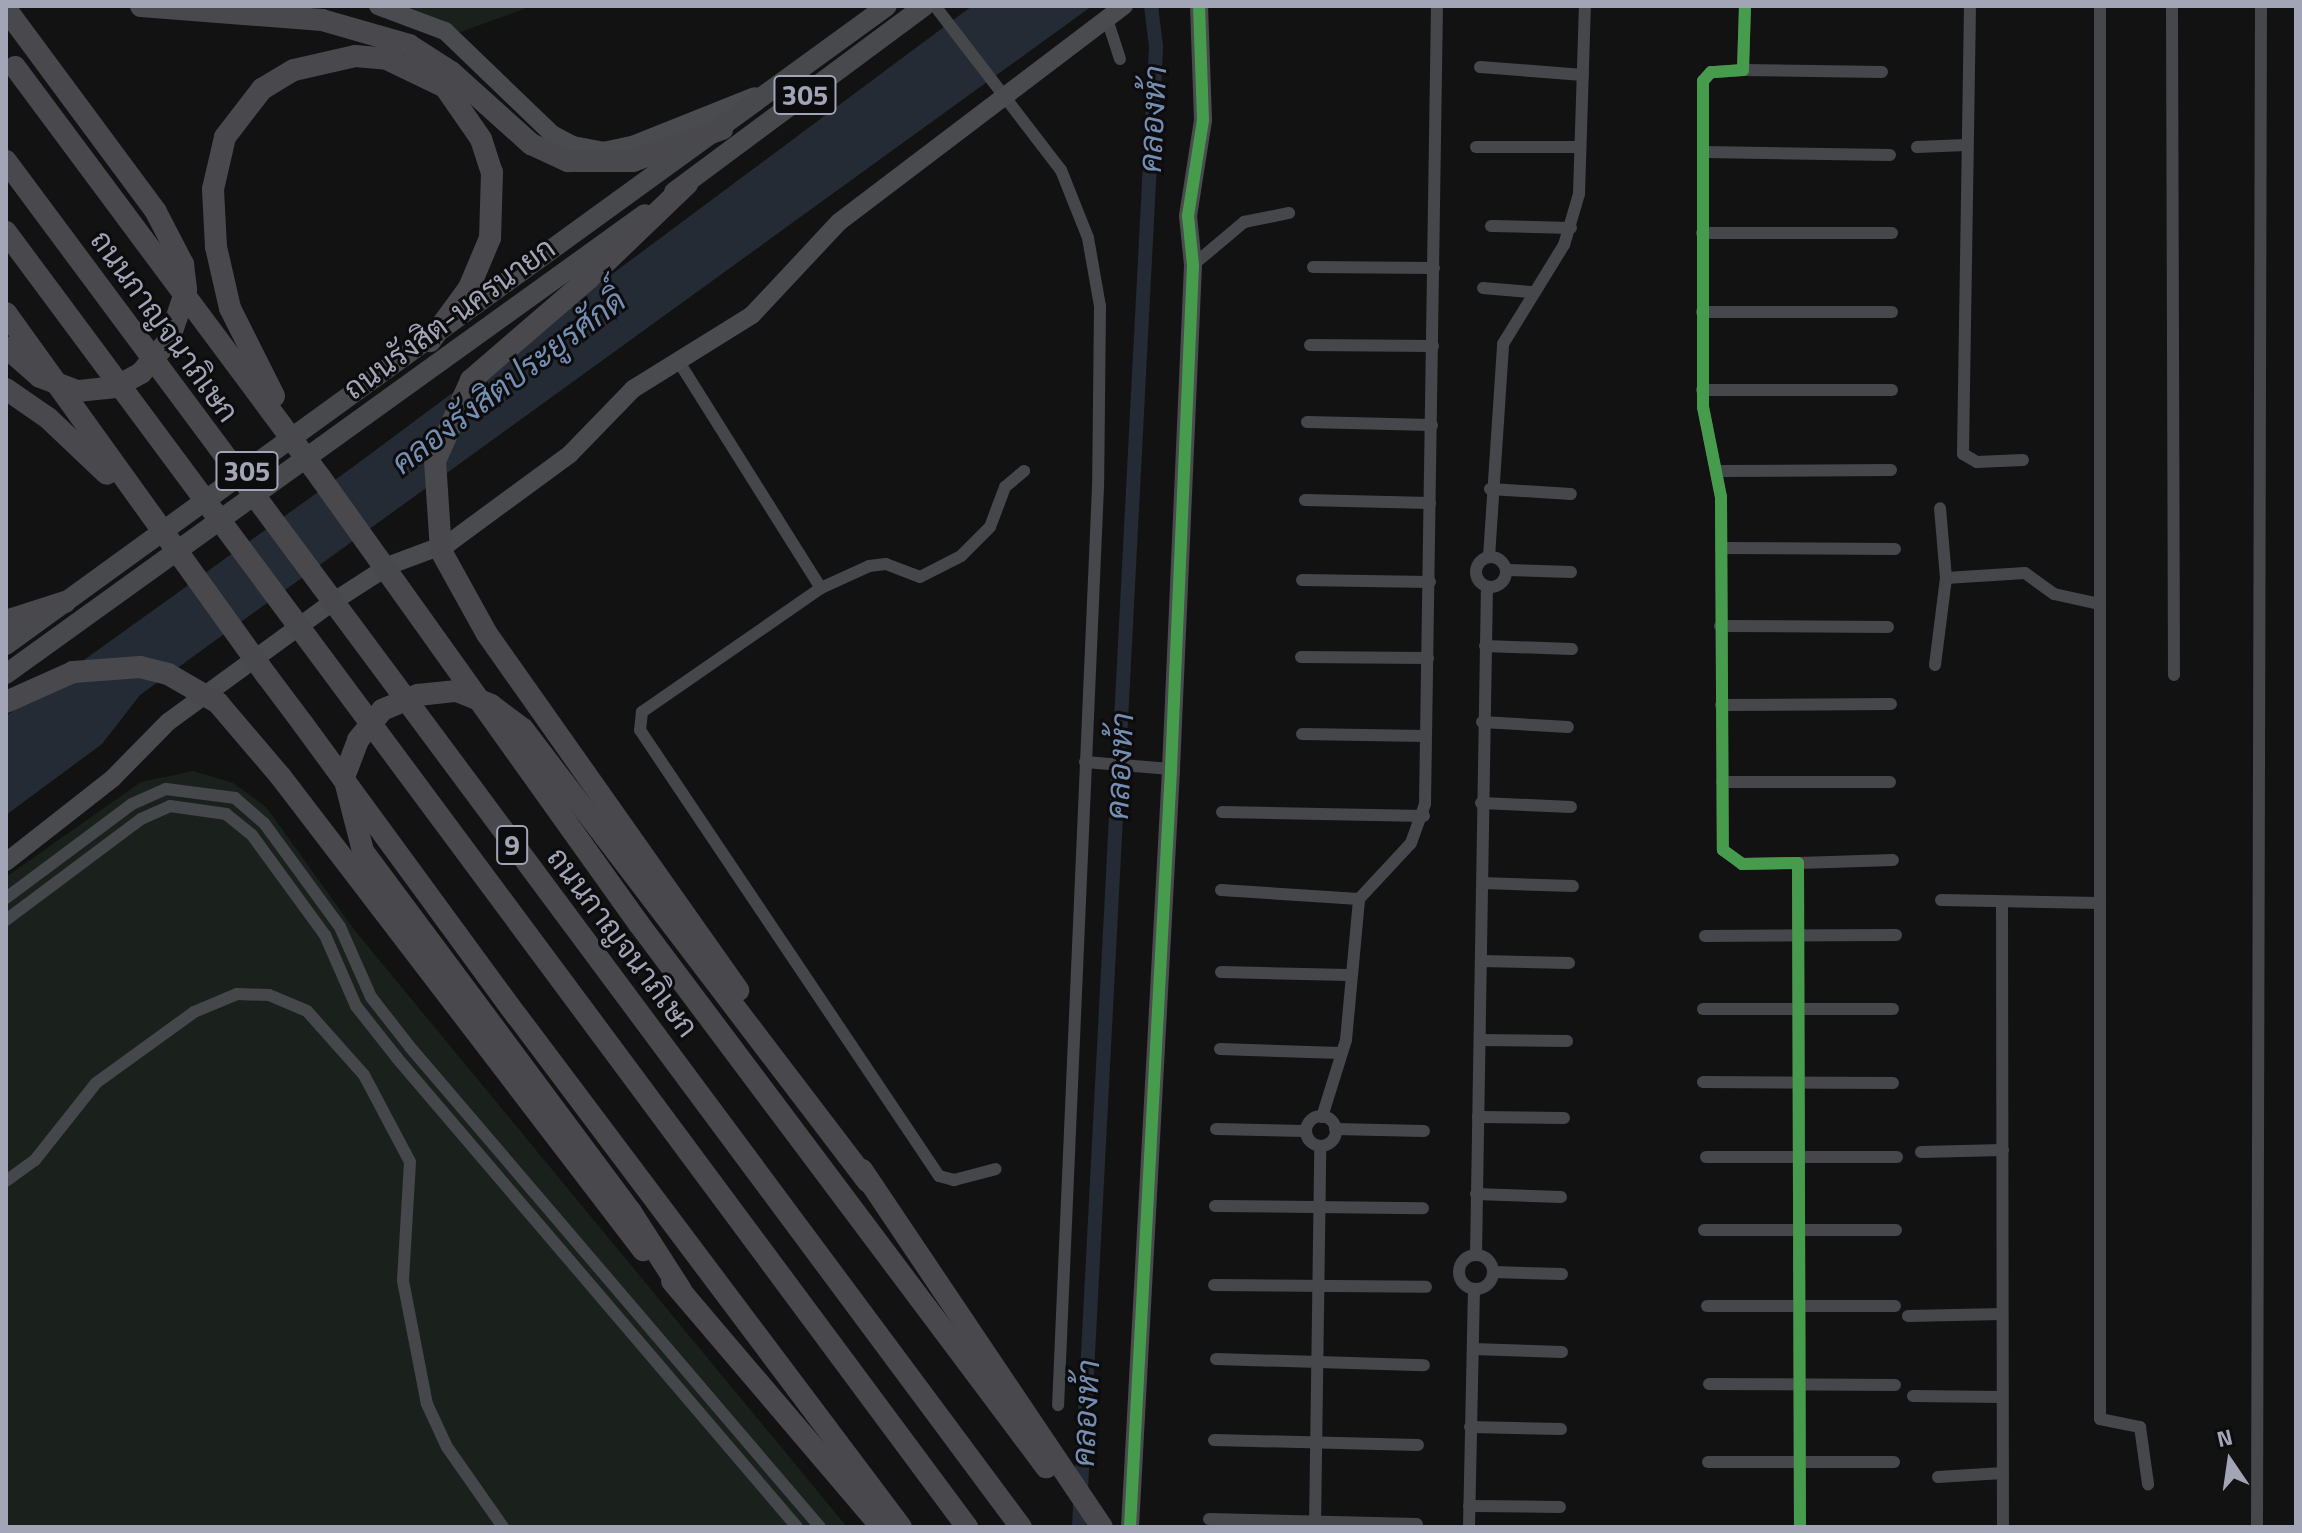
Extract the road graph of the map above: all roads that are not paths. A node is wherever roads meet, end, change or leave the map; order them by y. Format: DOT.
graph roads {
  1 [pos="141,6"];
  2 [pos="378,6"];
  3 [pos="887,6"];
  4 [pos="1124,6"];
  5 [pos="1199,6"];
  6 [pos="1437,6"];
  7 [pos="1585,6"];
  8 [pos="1745,6"];
  9 [pos="1970,6"];
  10 [pos="2100,6"];
  11 [pos="2172,6"];
  12 [pos="2261,6"];
  13 [pos="6,9"];
  14 [pos="938,9"];
  15 [pos="1107,19"];
  16 [pos="1120,59"];
  17 [pos="10,61"];
  18 [pos="1480,67"];
  19 [pos="1743,70"];
  20 [pos="1882,72"];
  21 [pos="1583,75"];
  22 [pos="786,83"];
  23 [pos="1000,95"];
  24 [pos="722,129"];
  25 [pos="1966,145"];
  26 [pos="1476,147"];
  27 [pos="1580,147"];
  28 [pos="1917,147"];
  29 [pos="1704,152"];
  30 [pos="1890,155"];
  31 [pos="6,161"];
  32 [pos="687,184"];
  33 [pos="1289,213"];
  34 [pos="1491,226"];
  35 [pos="1571,228"];
  36 [pos="6,232"];
  37 [pos="1702,233"];
  38 [pos="1892,233"];
  39 [pos="1193,265"];
  40 [pos="1313,267"];
  41 [pos="1434,268"];
  42 [pos="1483,288"];
  43 [pos="1531,292"];
  44 [pos="1702,312"];
  45 [pos="1892,312"];
  46 [pos="6,313"];
  47 [pos="430,341"];
  48 [pos="1310,345"];
  49 [pos="1433,346"];
  50 [pos="6,347"];
  51 [pos="679,362"];
  52 [pos="6,389"];
  53 [pos="1702,390"];
  54 [pos="1892,390"];
  55 [pos="1307,422"];
  56 [pos="1432,425"];
  57 [pos="2023,460"];
  58 [pos="1891,470"];
  59 [pos="1024,471"];
  60 [pos="1719,471"];
  61 [pos="320,477"];
  62 [pos="1490,489"];
  63 [pos="1571,494"];
  64 [pos="1305,500"];
  65 [pos="1430,503"];
  66 [pos="1940,508"];
  67 [pos="1721,548"];
  68 [pos="1895,549"];
  69 [pos="177,553"];
  70 [pos="1489,557"];
  71 [pos="1507,570"];
  72 [pos="1571,572"];
  73 [pos="1946,578"];
  74 [pos="1302,580"];
  75 [pos="1430,582"];
  76 [pos="1487,587"];
  77 [pos="821,588"];
  78 [pos="65,602"];
  79 [pos="2099,604"];
  80 [pos="6,621"];
  81 [pos="1720,626"];
  82 [pos="1888,627"];
  83 [pos="6,645"];
  84 [pos="1485,646"];
  85 [pos="1572,649"];
  86 [pos="1301,657"];
  87 [pos="1428,658"];
  88 [pos="1935,665"];
  89 [pos="6,674"];
  90 [pos="2174,675"];
  91 [pos="6,702"];
  92 [pos="1891,704"];
  93 [pos="1721,705"];
  94 [pos="1482,722"];
  95 [pos="1568,727"];
  96 [pos="1302,734"];
  97 [pos="1426,736"];
  98 [pos="1091,763"];
  99 [pos="1167,768"];
  100 [pos="1722,782"];
  101 [pos="1890,782"];
  102 [pos="1481,803"];
  103 [pos="1571,807"];
  104 [pos="1222,812"];
  105 [pos="1424,816"];
  106 [pos="1893,860"];
  107 [pos="6,862"];
  108 [pos="1798,863"];
  109 [pos="1482,883"];
  110 [pos="1573,886"];
  111 [pos="1221,890"];
  112 [pos="6,898"];
  113 [pos="1359,899"];
  114 [pos="1941,900"];
  115 [pos="2002,902"];
  116 [pos="2099,903"];
  117 [pos="6,920"];
  118 [pos="1896,935"];
  119 [pos="1705,936"];
  120 [pos="1799,936"];
  121 [pos="1481,961"];
  122 [pos="1569,963"];
  123 [pos="1221,972"];
  124 [pos="1348,975"];
  125 [pos="1703,1009"];
  126 [pos="1800,1009"];
  127 [pos="1893,1009"];
  128 [pos="1480,1040"];
  129 [pos="1567,1041"];
  130 [pos="410,1047"];
  131 [pos="1220,1049"];
  132 [pos="1340,1053"];
  133 [pos="397,1058"];
  134 [pos="1703,1082"];
  135 [pos="1800,1083"];
  136 [pos="1893,1083"];
  137 [pos="1322,1117"];
  138 [pos="1478,1117"];
  139 [pos="1564,1118"];
  140 [pos="1216,1129"];
  141 [pos="1335,1129"];
  142 [pos="1306,1131"];
  143 [pos="1424,1131"];
  144 [pos="1320,1146"];
  145 [pos="2003,1150"];
  146 [pos="1921,1152"];
  147 [pos="1706,1157"];
  148 [pos="1801,1157"];
  149 [pos="1897,1157"];
  150 [pos="996,1169"];
  151 [pos="6,1181"];
  152 [pos="868,1182"];
  153 [pos="1476,1194"];
  154 [pos="1561,1197"];
  155 [pos="1215,1206"];
  156 [pos="1318,1208"];
  157 [pos="1423,1208"];
  158 [pos="1704,1230"];
  159 [pos="1801,1230"];
  160 [pos="1896,1230"];
  161 [pos="1476,1255"];
  162 [pos="601,1270"];
  163 [pos="1493,1272"];
  164 [pos="1562,1274"];
  165 [pos="588,1282"];
  166 [pos="1214,1285"];
  167 [pos="1318,1285"];
  168 [pos="1426,1287"];
  169 [pos="1474,1289"];
  170 [pos="681,1290"];
  171 [pos="1800,1305"];
  172 [pos="1707,1306"];
  173 [pos="1895,1306"];
  174 [pos="2002,1314"];
  175 [pos="1908,1316"];
  176 [pos="1473,1349"];
  177 [pos="1562,1352"];
  178 [pos="1216,1359"];
  179 [pos="1317,1363"];
  180 [pos="1424,1365"];
  181 [pos="1709,1384"];
  182 [pos="1800,1385"];
  183 [pos="1895,1385"];
  184 [pos="1913,1396"];
  185 [pos="2001,1397"];
  186 [pos="1058,1405"];
  187 [pos="1470,1427"];
  188 [pos="1561,1429"];
  189 [pos="1214,1440"];
  190 [pos="1316,1444"];
  191 [pos="1418,1445"];
  192 [pos="1800,1461"];
  193 [pos="1708,1462"];
  194 [pos="1894,1462"];
  195 [pos="2003,1473"];
  196 [pos="852,1477"];
  197 [pos="1938,1477"];
  198 [pos="2148,1484"];
  199 [pos="1469,1506"];
  200 [pos="1560,1507"];
  201 [pos="1209,1519"];
  202 [pos="1315,1524"];
  203 [pos="1417,1524"];
  204 [pos="503,1527"];
  205 [pos="797,1527"];
  206 [pos="820,1527"];
  207 [pos="881,1527"];
  208 [pos="901,1527"];
  209 [pos="967,1527"];
  210 [pos="1021,1527"];
  211 [pos="1091,1527"];
  212 [pos="1102,1527"];
  213 [pos="1130,1527"];
  214 [pos="1469,1527"];
  215 [pos="1800,1527"];
  216 [pos="2003,1527"];
  217 [pos="2257,1527"];
  1 -- 24 [label="highway"];
  2 -- 22 [label="street"];
  3 -- 22 [label="main road, ถนนรังสิต-นครนายก / 305"];
  4 -- 15 [label="street"];
  5 -- 39 [label="street"];
  6 -- 41 [label="street"];
  7 -- 21 [label="street"];
  8 -- 19 [label="street"];
  9 -- 25 [label="street"];
  10 -- 79 [label="street"];
  11 -- 90 [label="street"];
  12 -- 217 [label="street"];
  13 -- 50 [label="highway"];
  14 -- 23 [label="street"];
  14 -- 32 [label="main road, ถนนรังสิต-นครนายก / 305"];
  15 -- 16 [label="street"];
  15 -- 23 [label="street"];
  17 -- 61 [label="highway, bridge"];
  18 -- 21 [label="street"];
  19 -- 20 [label="street"];
  19 -- 29 [label="street"];
  21 -- 27 [label="street"];
  22 -- 24 [label="main road, ถนนรังสิต-นครนายก / 305"];
  23 -- 51 [label="street"];
  23 -- 98 [label="street"];
  24 -- 47 [label="main road, ถนนรังสิต-นครนายก / 305"];
  25 -- 28 [label="street"];
  25 -- 57 [label="street"];
  26 -- 27 [label="street"];
  27 -- 35 [label="street"];
  29 -- 30 [label="street"];
  29 -- 37 [label="street"];
  31 -- 210 [label="highway, ถนนกาญจนาภิเษก / 9, bridge"];
  32 -- 89 [label="main road, ถนนรังสิต-นครนายก / 305"];
  32 -- 152 [label="highway, bridge"];
  33 -- 39 [label="street"];
  34 -- 35 [label="street"];
  35 -- 43 [label="street"];
  36 -- 209 [label="highway, 9, bridge"];
  37 -- 38 [label="street"];
  37 -- 44 [label="street"];
  39 -- 99 [label="street"];
  40 -- 41 [label="street"];
  41 -- 49 [label="street"];
  42 -- 43 [label="street"];
  43 -- 62 [label="street"];
  44 -- 45 [label="street"];
  44 -- 53 [label="street"];
  46 -- 69 [label="highway, bridge"];
  47 -- 61 [label="highway, bridge"];
  47 -- 78 [label="main road, ถนนรังสิต-นครนายก / 305"];
  48 -- 49 [label="street"];
  49 -- 56 [label="street"];
  51 -- 77 [label="street"];
  51 -- 107 [label="street"];
  52 -- 69 [label="highway, bridge"];
  53 -- 54 [label="street"];
  53 -- 60 [label="street"];
  55 -- 56 [label="street"];
  56 -- 65 [label="street"];
  58 -- 60 [label="street"];
  59 -- 77 [label="street"];
  60 -- 67 [label="street"];
  61 -- 211 [label="highway, bridge"];
  62 -- 63 [label="street"];
  62 -- 70 [label="street"];
  64 -- 65 [label="street"];
  65 -- 75 [label="street"];
  66 -- 73 [label="street"];
  67 -- 68 [label="street"];
  67 -- 81 [label="street"];
  69 -- 196 [label="highway, bridge"];
  70 -- 71 [label="street"];
  70 -- 76 [label="street"];
  71 -- 72 [label="street"];
  71 -- 76 [label="street"];
  73 -- 79 [label="street"];
  73 -- 88 [label="street"];
  74 -- 75 [label="street"];
  75 -- 87 [label="street"];
  76 -- 84 [label="street"];
  77 -- 150 [label="street"];
  78 -- 80 [label="highway"];
  78 -- 83 [label="main road, ถนนรังสิต-นครนายก / 305"];
  79 -- 116 [label="street"];
  81 -- 82 [label="street"];
  81 -- 93 [label="street"];
  84 -- 85 [label="street"];
  84 -- 94 [label="street"];
  86 -- 87 [label="street"];
  87 -- 97 [label="street"];
  91 -- 170 [label="highway, bridge"];
  92 -- 93 [label="street"];
  93 -- 100 [label="street"];
  94 -- 95 [label="street"];
  94 -- 102 [label="street"];
  96 -- 97 [label="street"];
  97 -- 105 [label="street"];
  98 -- 99 [label="street"];
  98 -- 186 [label="street"];
  99 -- 213 [label="street"];
  100 -- 101 [label="street"];
  100 -- 108 [label="street"];
  102 -- 103 [label="street"];
  102 -- 109 [label="street"];
  104 -- 105 [label="street"];
  105 -- 113 [label="street"];
  106 -- 108 [label="street"];
  108 -- 120 [label="street"];
  109 -- 110 [label="street"];
  109 -- 121 [label="street"];
  111 -- 113 [label="street"];
  112 -- 130 [label="street"];
  113 -- 124 [label="street"];
  114 -- 115 [label="street"];
  115 -- 116 [label="street"];
  115 -- 145 [label="street"];
  116 -- 198 [label="street"];
  117 -- 133 [label="street"];
  118 -- 120 [label="street"];
  119 -- 120 [label="street"];
  120 -- 126 [label="street"];
  121 -- 122 [label="street"];
  121 -- 128 [label="street"];
  123 -- 124 [label="street"];
  124 -- 132 [label="street"];
  125 -- 126 [label="street"];
  126 -- 127 [label="street"];
  126 -- 135 [label="street"];
  128 -- 129 [label="street"];
  128 -- 138 [label="street"];
  130 -- 133 [label="street"];
  130 -- 162 [label="street"];
  131 -- 132 [label="street"];
  132 -- 137 [label="street"];
  133 -- 165 [label="street"];
  134 -- 135 [label="street"];
  135 -- 136 [label="street"];
  135 -- 148 [label="street"];
  137 -- 141 [label="street"];
  137 -- 142 [label="street"];
  138 -- 139 [label="street"];
  138 -- 153 [label="street"];
  140 -- 142 [label="street"];
  141 -- 143 [label="street"];
  141 -- 144 [label="street"];
  142 -- 144 [label="street"];
  144 -- 156 [label="street"];
  145 -- 146 [label="street"];
  145 -- 174 [label="street"];
  147 -- 148 [label="street"];
  148 -- 149 [label="street"];
  148 -- 159 [label="street"];
  151 -- 204 [label="street"];
  152 -- 170 [label="highway"];
  152 -- 212 [label="highway"];
  153 -- 154 [label="street"];
  153 -- 161 [label="street"];
  155 -- 156 [label="street"];
  156 -- 157 [label="street"];
  156 -- 167 [label="street"];
  158 -- 159 [label="street"];
  159 -- 160 [label="street"];
  159 -- 171 [label="street"];
  161 -- 163 [label="street"];
  161 -- 169 [label="street"];
  162 -- 165 [label="street"];
  162 -- 206 [label="street"];
  163 -- 164 [label="street"];
  163 -- 169 [label="street"];
  165 -- 205 [label="street"];
  166 -- 167 [label="street"];
  167 -- 168 [label="street"];
  167 -- 179 [label="street"];
  169 -- 176 [label="street"];
  170 -- 196 [label="highway"];
  171 -- 172 [label="street"];
  171 -- 173 [label="street"];
  171 -- 182 [label="street"];
  174 -- 175 [label="street"];
  174 -- 185 [label="street"];
  176 -- 177 [label="street"];
  176 -- 187 [label="street"];
  178 -- 179 [label="street"];
  179 -- 180 [label="street"];
  179 -- 190 [label="street"];
  181 -- 182 [label="street"];
  182 -- 183 [label="street"];
  182 -- 192 [label="street"];
  184 -- 185 [label="street"];
  185 -- 195 [label="street"];
  187 -- 188 [label="street"];
  187 -- 199 [label="street"];
  189 -- 190 [label="street"];
  190 -- 191 [label="street"];
  190 -- 202 [label="street"];
  192 -- 193 [label="street"];
  192 -- 194 [label="street"];
  192 -- 215 [label="street"];
  195 -- 197 [label="street"];
  195 -- 216 [label="street"];
  196 -- 207 [label="highway"];
  196 -- 208 [label="highway"];
  199 -- 200 [label="street"];
  199 -- 214 [label="street"];
  201 -- 202 [label="street"];
  202 -- 203 [label="street"];
}
